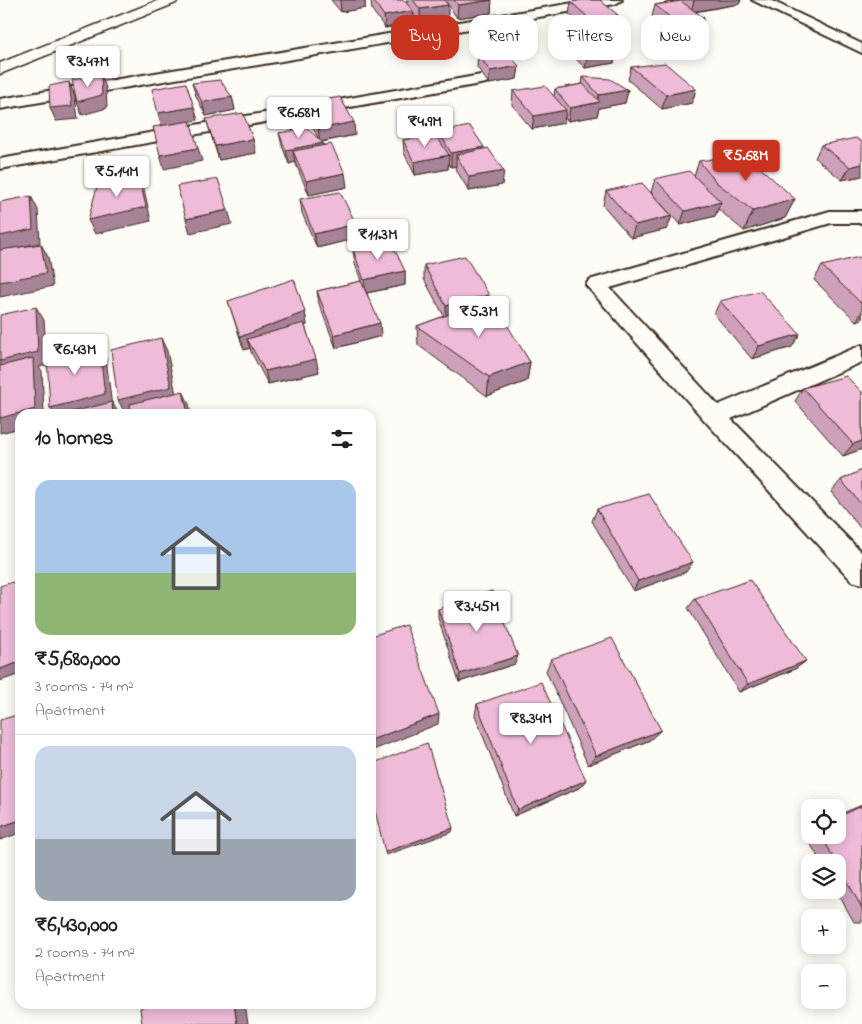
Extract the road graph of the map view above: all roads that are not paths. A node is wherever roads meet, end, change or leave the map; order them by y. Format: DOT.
graph roads {
  1 [pos="171,0"];
  2 [pos="615,0"];
  3 [pos="759,0"];
  4 [pos="862,48"];
  5 [pos="0,69"];
  6 [pos="481,80"];
  7 [pos="0,104"];
  8 [pos="0,164"];
  9 [pos="862,217"];
  10 [pos="862,353"];
  11 [pos="714,416"];
  12 [pos="862,572"];
  1 -- 5 [label="street"];
  2 -- 7 [label="street"];
  3 -- 4 [label="street"];
  6 -- 8 [label="street"];
  9 -- 11 [label="street"];
  10 -- 11 [label="street"];
  11 -- 12 [label="street"];
}
